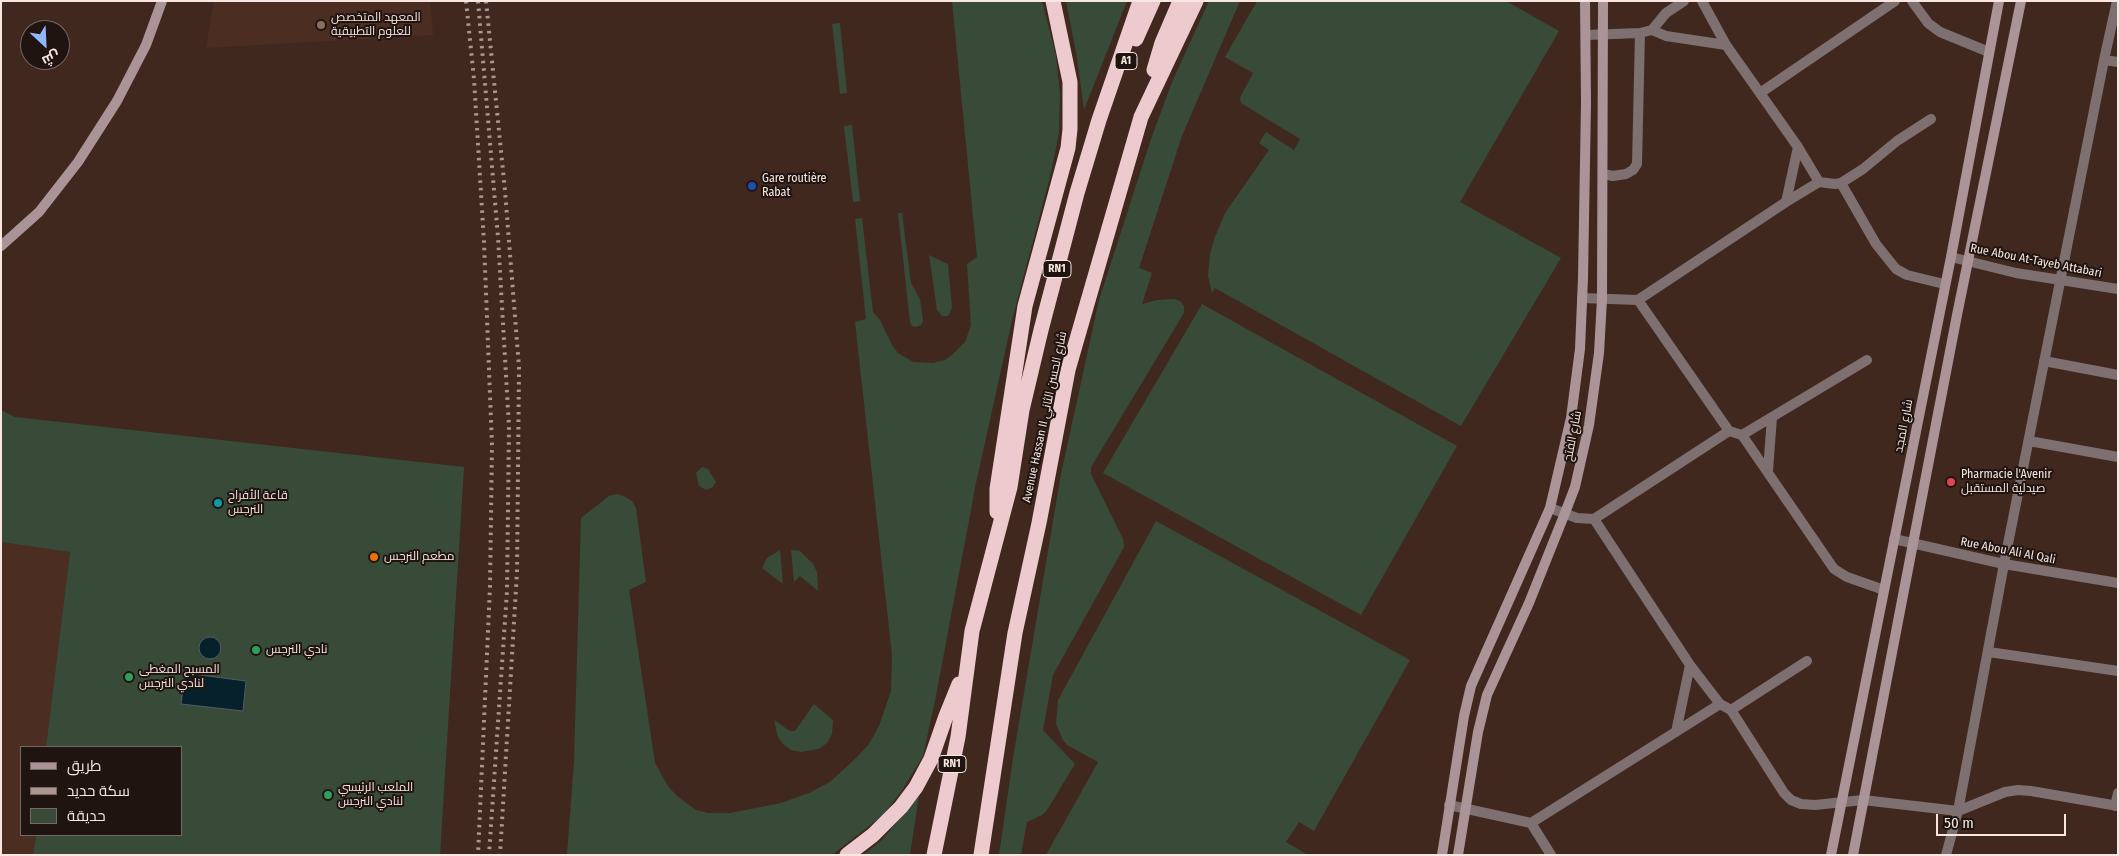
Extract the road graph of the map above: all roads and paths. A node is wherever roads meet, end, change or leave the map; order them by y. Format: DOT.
graph roads {
  1 [pos="162,1"];
  2 [pos="1053,1"];
  3 [pos="1140,1"];
  4 [pos="1153,1"];
  5 [pos="1180,1"];
  6 [pos="1196,1"];
  7 [pos="1585,1"];
  8 [pos="1603,1"];
  9 [pos="1684,1"];
  10 [pos="1702,1"];
  11 [pos="1895,1"];
  12 [pos="1912,1"];
  13 [pos="1999,1"];
  14 [pos="2021,1"];
  15 [pos="2117,1"];
  16 [pos="1652,30"];
  17 [pos="1640,33"];
  18 [pos="1603,34"];
  19 [pos="1586,35"];
  20 [pos="1726,45"];
  21 [pos="1989,52"];
  22 [pos="2104,60"];
  23 [pos="2118,62"];
  24 [pos="1760,93"];
  25 [pos="1141,117"];
  26 [pos="1931,119"];
  27 [pos="1098,120"];
  28 [pos="1798,147"];
  29 [pos="1603,174"];
  30 [pos="1819,182"];
  31 [pos="1841,183"];
  32 [pos="1786,202"];
  33 [pos="1,246"];
  34 [pos="1951,257"];
  35 [pos="1968,262"];
  36 [pos="2061,280"];
  37 [pos="1944,284"];
  38 [pos="2118,289"];
  39 [pos="1582,298"];
  40 [pos="1602,299"];
  41 [pos="1638,300"];
  42 [pos="1867,360"];
  43 [pos="2044,361"];
  44 [pos="2118,375"];
  45 [pos="1772,417"];
  46 [pos="1729,431"];
  47 [pos="1742,435"];
  48 [pos="2029,441"];
  49 [pos="2118,457"];
  50 [pos="1768,471"];
  51 [pos="1550,508"];
  52 [pos="1565,513"];
  53 [pos="1594,519"];
  54 [pos="1894,539"];
  55 [pos="995,543"];
  56 [pos="1913,543"];
  57 [pos="2004,564"];
  58 [pos="2118,583"];
  59 [pos="1884,590"];
  60 [pos="1498,625"];
  61 [pos="1514,634"];
  62 [pos="1989,652"];
  63 [pos="1807,661"];
  64 [pos="1690,665"];
  65 [pos="2118,671"];
  66 [pos="966,672"];
  67 [pos="1720,704"];
  68 [pos="1731,710"];
  69 [pos="1676,732"];
  70 [pos="2118,793"];
  71 [pos="1863,800"];
  72 [pos="1842,802"];
  73 [pos="1449,805"];
  74 [pos="2116,806"];
  75 [pos="1466,808"];
  76 [pos="1958,811"];
  77 [pos="1531,823"];
  78 [pos="847,855"];
  79 [pos="934,855"];
  80 [pos="981,855"];
  81 [pos="1442,855"];
  82 [pos="1458,855"];
  83 [pos="1551,855"];
  84 [pos="1831,855"];
  85 [pos="1853,855"];
  86 [pos="1946,855"];
  1 -- 33 [label="street"];
  2 -- 55 [label="highway, RN1"];
  3 -- 27 [label="highway, Avenue Hassan II شارع الحسن الثاني / RN1"];
  4 -- 27 [label="highway, A1"];
  5 -- 25 [label="highway, A1"];
  6 -- 25 [label="highway, Avenue Hassan II شارع الحسن الثاني"];
  7 -- 19 [label="street, شارع الفتح"];
  8 -- 18 [label="street, شارع الفتح"];
  9 -- 16 [label="street"];
  10 -- 20 [label="street"];
  11 -- 24 [label="street"];
  12 -- 21 [label="street"];
  13 -- 21 [label="street, شارع المجد"];
  14 -- 35 [label="street"];
  15 -- 22 [label="street"];
  16 -- 17 [label="street"];
  16 -- 20 [label="street"];
  17 -- 18 [label="street"];
  17 -- 29 [label="street"];
  18 -- 19 [label="street"];
  18 -- 29 [label="street, شارع الفتح"];
  19 -- 39 [label="street, شارع الفتح"];
  20 -- 24 [label="street"];
  21 -- 34 [label="street, شارع المجد"];
  22 -- 23 [label="street"];
  22 -- 36 [label="street"];
  24 -- 28 [label="street"];
  25 -- 80 [label="highway, Avenue Hassan II شارع الحسن الثاني"];
  26 -- 31 [label="street"];
  27 -- 55 [label="highway, Avenue Hassan II شارع الحسن الثاني / RN1"];
  28 -- 30 [label="street"];
  28 -- 32 [label="street"];
  29 -- 40 [label="street, شارع الفتح"];
  30 -- 31 [label="street"];
  30 -- 32 [label="street"];
  31 -- 37 [label="street"];
  32 -- 41 [label="street"];
  34 -- 35 [label="street, Rue Abou At-Tayeb Attabari"];
  34 -- 37 [label="street, شارع المجد"];
  35 -- 36 [label="street, Rue Abou At-Tayeb Attabari"];
  35 -- 56 [label="street"];
  36 -- 38 [label="street, Rue Abou At-Tayeb Attabari"];
  36 -- 43 [label="street"];
  37 -- 54 [label="street, شارع المجد"];
  39 -- 40 [label="street"];
  39 -- 51 [label="street, شارع الفتح"];
  40 -- 41 [label="street"];
  40 -- 52 [label="street, شارع الفتح"];
  41 -- 46 [label="street"];
  42 -- 45 [label="street"];
  43 -- 44 [label="street"];
  43 -- 48 [label="street"];
  45 -- 47 [label="street"];
  45 -- 50 [label="street"];
  46 -- 47 [label="street"];
  46 -- 53 [label="street"];
  47 -- 50 [label="street"];
  48 -- 49 [label="street"];
  48 -- 57 [label="street"];
  50 -- 59 [label="street"];
  51 -- 52 [label="street"];
  51 -- 60 [label="street, شارع الفتح"];
  52 -- 53 [label="street"];
  52 -- 61 [label="street, شارع الفتح"];
  53 -- 64 [label="street"];
  54 -- 56 [label="street, Rue Abou Ali Al Qali"];
  54 -- 59 [label="street, شارع المجد"];
  55 -- 66 [label="highway, Avenue Hassan II شارع الحسن الثاني / RN1"];
  56 -- 57 [label="street, Rue Abou Ali Al Qali"];
  56 -- 71 [label="street"];
  57 -- 58 [label="street, Rue Abou Ali Al Qali"];
  57 -- 62 [label="street"];
  59 -- 72 [label="street, شارع المجد"];
  60 -- 61 [label="street"];
  60 -- 73 [label="street, شارع الفتح"];
  61 -- 75 [label="street, شارع الفتح"];
  62 -- 65 [label="street"];
  62 -- 76 [label="street"];
  63 -- 68 [label="street"];
  64 -- 67 [label="street"];
  64 -- 69 [label="street"];
  66 -- 78 [label="highway"];
  66 -- 79 [label="highway, Avenue Hassan II شارع الحسن الثاني / RN1"];
  67 -- 68 [label="street"];
  67 -- 69 [label="street"];
  68 -- 72 [label="street"];
  69 -- 77 [label="street"];
  70 -- 74 [label="street"];
  71 -- 72 [label="street"];
  71 -- 76 [label="street"];
  71 -- 85 [label="street"];
  72 -- 84 [label="street, شارع المجد"];
  73 -- 75 [label="street"];
  73 -- 81 [label="street, شارع الفتح"];
  74 -- 76 [label="street"];
  75 -- 77 [label="street"];
  75 -- 82 [label="street, شارع الفتح"];
  76 -- 86 [label="street"];
  77 -- 83 [label="street"];
}
